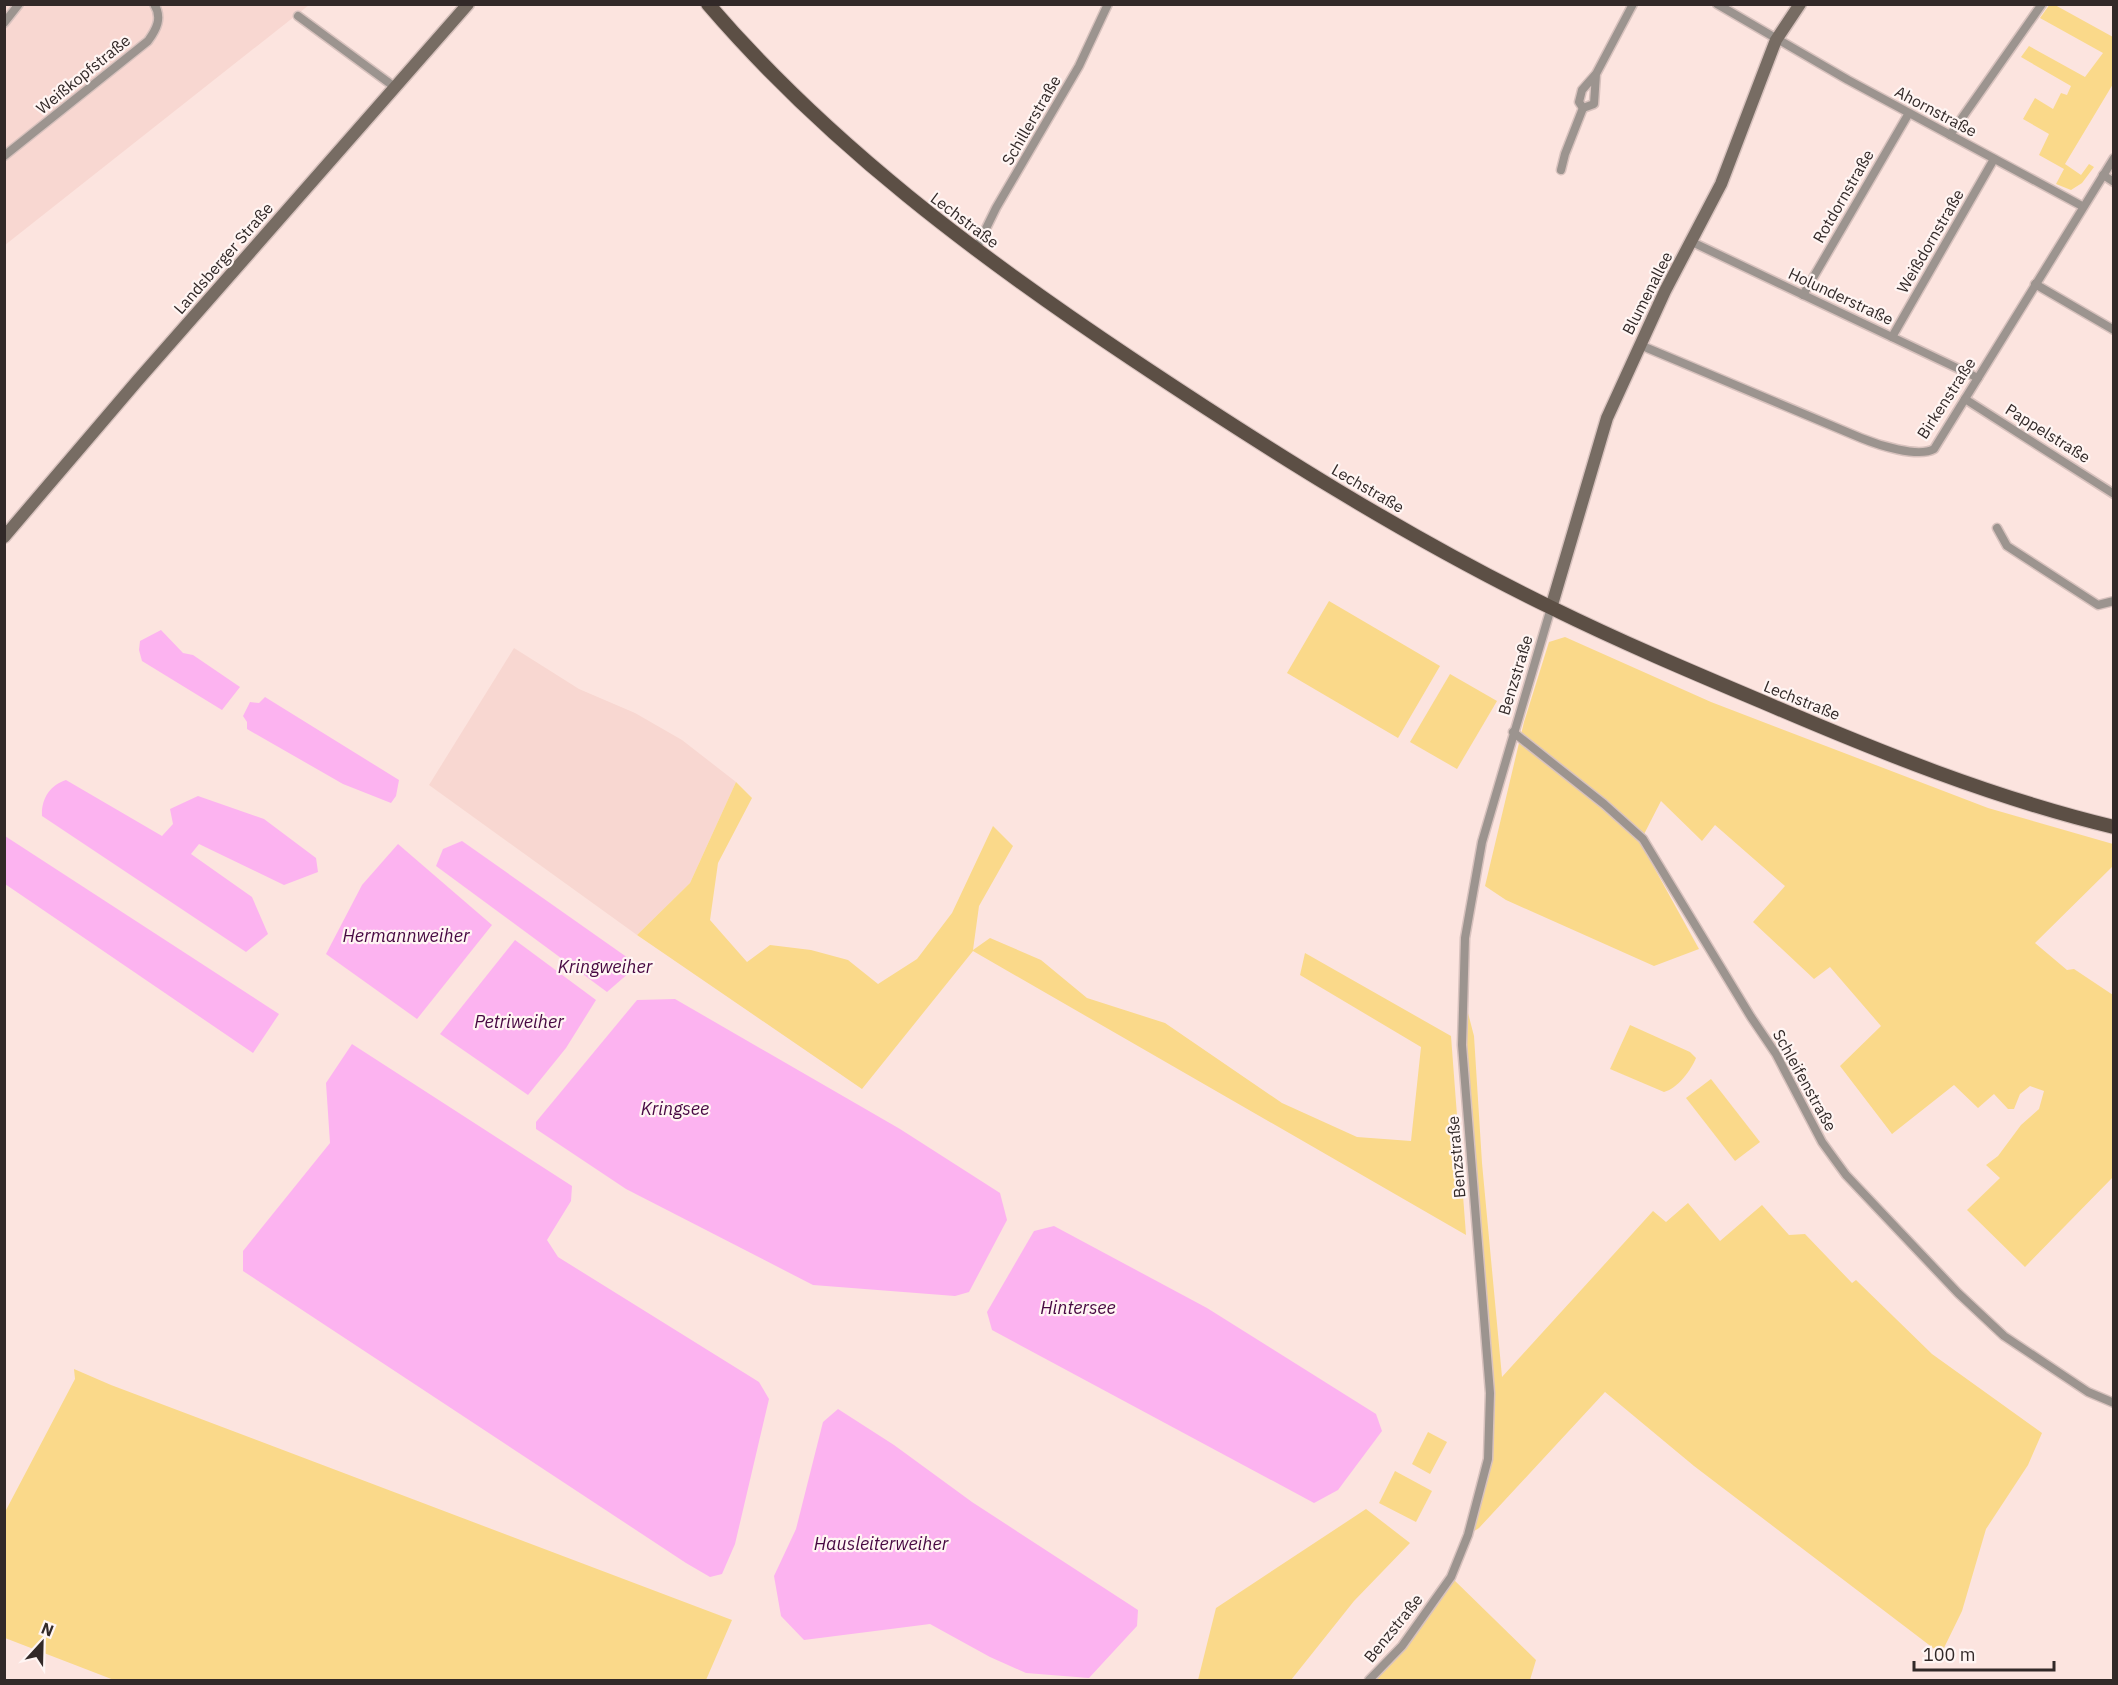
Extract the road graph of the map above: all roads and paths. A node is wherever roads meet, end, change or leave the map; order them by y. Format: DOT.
graph roads {
  1 [pos="19,4"];
  2 [pos="154,4"];
  3 [pos="468,4"];
  4 [pos="708,4"];
  5 [pos="1108,4"];
  6 [pos="1633,4"];
  7 [pos="1717,4"];
  8 [pos="1800,4"];
  9 [pos="2042,4"];
  10 [pos="298,16"];
  11 [pos="4,23"];
  12 [pos="1776,40"];
  13 [pos="1596,74"];
  14 [pos="396,88"];
  15 [pos="1583,108"];
  16 [pos="1909,112"];
  17 [pos="1950,135"];
  18 [pos="4,156"];
  19 [pos="2114,158"];
  20 [pos="1994,159"];
  21 [pos="1561,170"];
  22 [pos="2103,175"];
  23 [pos="2114,182"];
  24 [pos="2082,206"];
  25 [pos="1692,242"];
  26 [pos="976,249"];
  27 [pos="2035,284"];
  28 [pos="1803,295"];
  29 [pos="2114,330"];
  30 [pos="1892,337"];
  31 [pos="1640,345"];
  32 [pos="1978,378"];
  33 [pos="1965,399"];
  34 [pos="2114,494"];
  35 [pos="1997,528"];
  36 [pos="4,537"];
  37 [pos="2114,601"];
  38 [pos="1551,608"];
  39 [pos="1513,732"];
  40 [pos="2114,827"];
  41 [pos="2114,1403"];
  42 [pos="1369,1680"];
  1 -- 11 [label="street"];
  2 -- 18 [label="street, Weißkopfstraße"];
  3 -- 14 [label="street, Landsberger Straße"];
  4 -- 26 [label="main road, Lechstraße"];
  5 -- 26 [label="street, Schillerstraße"];
  6 -- 13 [label="street"];
  7 -- 12 [label="street, Ahornstraße"];
  8 -- 12 [label="street, Blumenallee"];
  9 -- 17 [label="street"];
  10 -- 14 [label="street"];
  12 -- 16 [label="street, Ahornstraße"];
  12 -- 25 [label="street, Blumenallee"];
  13 -- 15 [label="street"];
  13 -- 15 [label="street"];
  14 -- 36 [label="street, Landsberger Straße"];
  15 -- 21 [label="street"];
  16 -- 17 [label="street, Ahornstraße"];
  16 -- 28 [label="street, Rotdornstraße"];
  17 -- 20 [label="street, Ahornstraße"];
  19 -- 22 [label="street, Birkenstraße"];
  20 -- 24 [label="street, Ahornstraße"];
  20 -- 30 [label="street, Weißdornstraße"];
  22 -- 23 [label="street"];
  22 -- 24 [label="street, Birkenstraße"];
  24 -- 27 [label="street, Birkenstraße"];
  25 -- 28 [label="street, Holunderstraße"];
  25 -- 31 [label="street, Blumenallee"];
  26 -- 38 [label="main road, Lechstraße"];
  27 -- 29 [label="street"];
  27 -- 32 [label="street, Birkenstraße"];
  28 -- 30 [label="street, Holunderstraße"];
  30 -- 32 [label="street, Holunderstraße"];
  31 -- 33 [label="street, Birkenstraße"];
  31 -- 38 [label="street, Blumenallee"];
  32 -- 33 [label="street, Birkenstraße"];
  33 -- 34 [label="street, Pappelstraße"];
  35 -- 37 [label="street"];
  38 -- 39 [label="street, Benzstraße"];
  38 -- 40 [label="main road, Lechstraße"];
  39 -- 41 [label="street, Schleifenstraße"];
  39 -- 42 [label="street, Benzstraße"];
}
